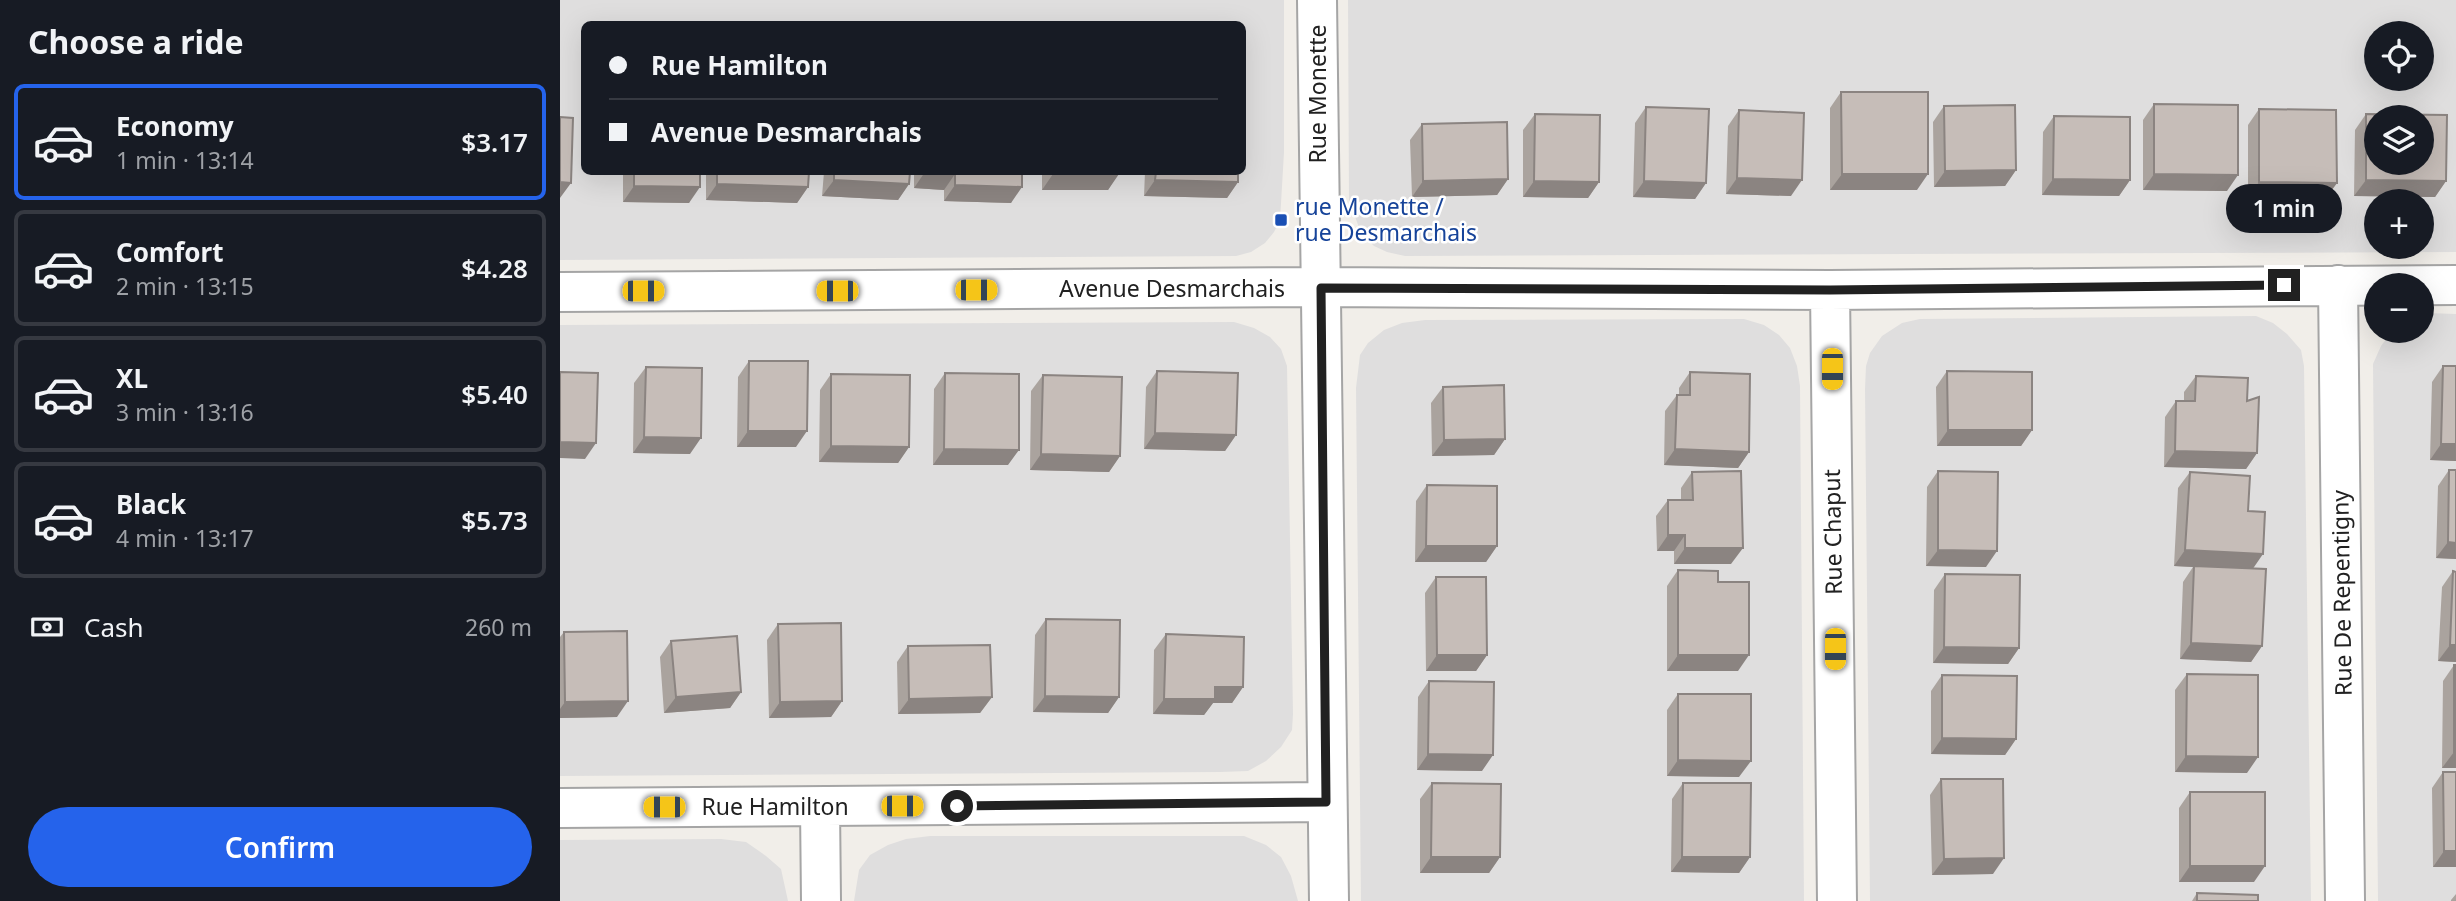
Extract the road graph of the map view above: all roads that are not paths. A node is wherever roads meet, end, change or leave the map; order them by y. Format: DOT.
graph roads {
  1 [pos="1317,0"];
  2 [pos="2338,285"];
  3 [pos="2456,285"];
  4 [pos="1321,288"];
  5 [pos="1830,290"];
  6 [pos="560,292"];
  7 [pos="1326,802"];
  8 [pos="820,807"];
  9 [pos="560,808"];
  10 [pos="821,901"];
  11 [pos="1329,901"];
  12 [pos="1837,901"];
  13 [pos="2345,901"];
  1 -- 4 [label="street, Rue Monette"];
  2 -- 3 [label="street, Avenue Desmarchais"];
  2 -- 5 [label="street, Avenue Desmarchais"];
  2 -- 13 [label="street, Rue De Repentigny"];
  4 -- 5 [label="street, Avenue Desmarchais"];
  4 -- 6 [label="street, Avenue Desmarchais"];
  4 -- 7 [label="street, Rue Monette"];
  5 -- 12 [label="street, Rue Chaput"];
  7 -- 8 [label="street, Rue Hamilton"];
  7 -- 11 [label="street, Rue Monette"];
  8 -- 9 [label="street, Rue Hamilton"];
  8 -- 10 [label="street"];
}
